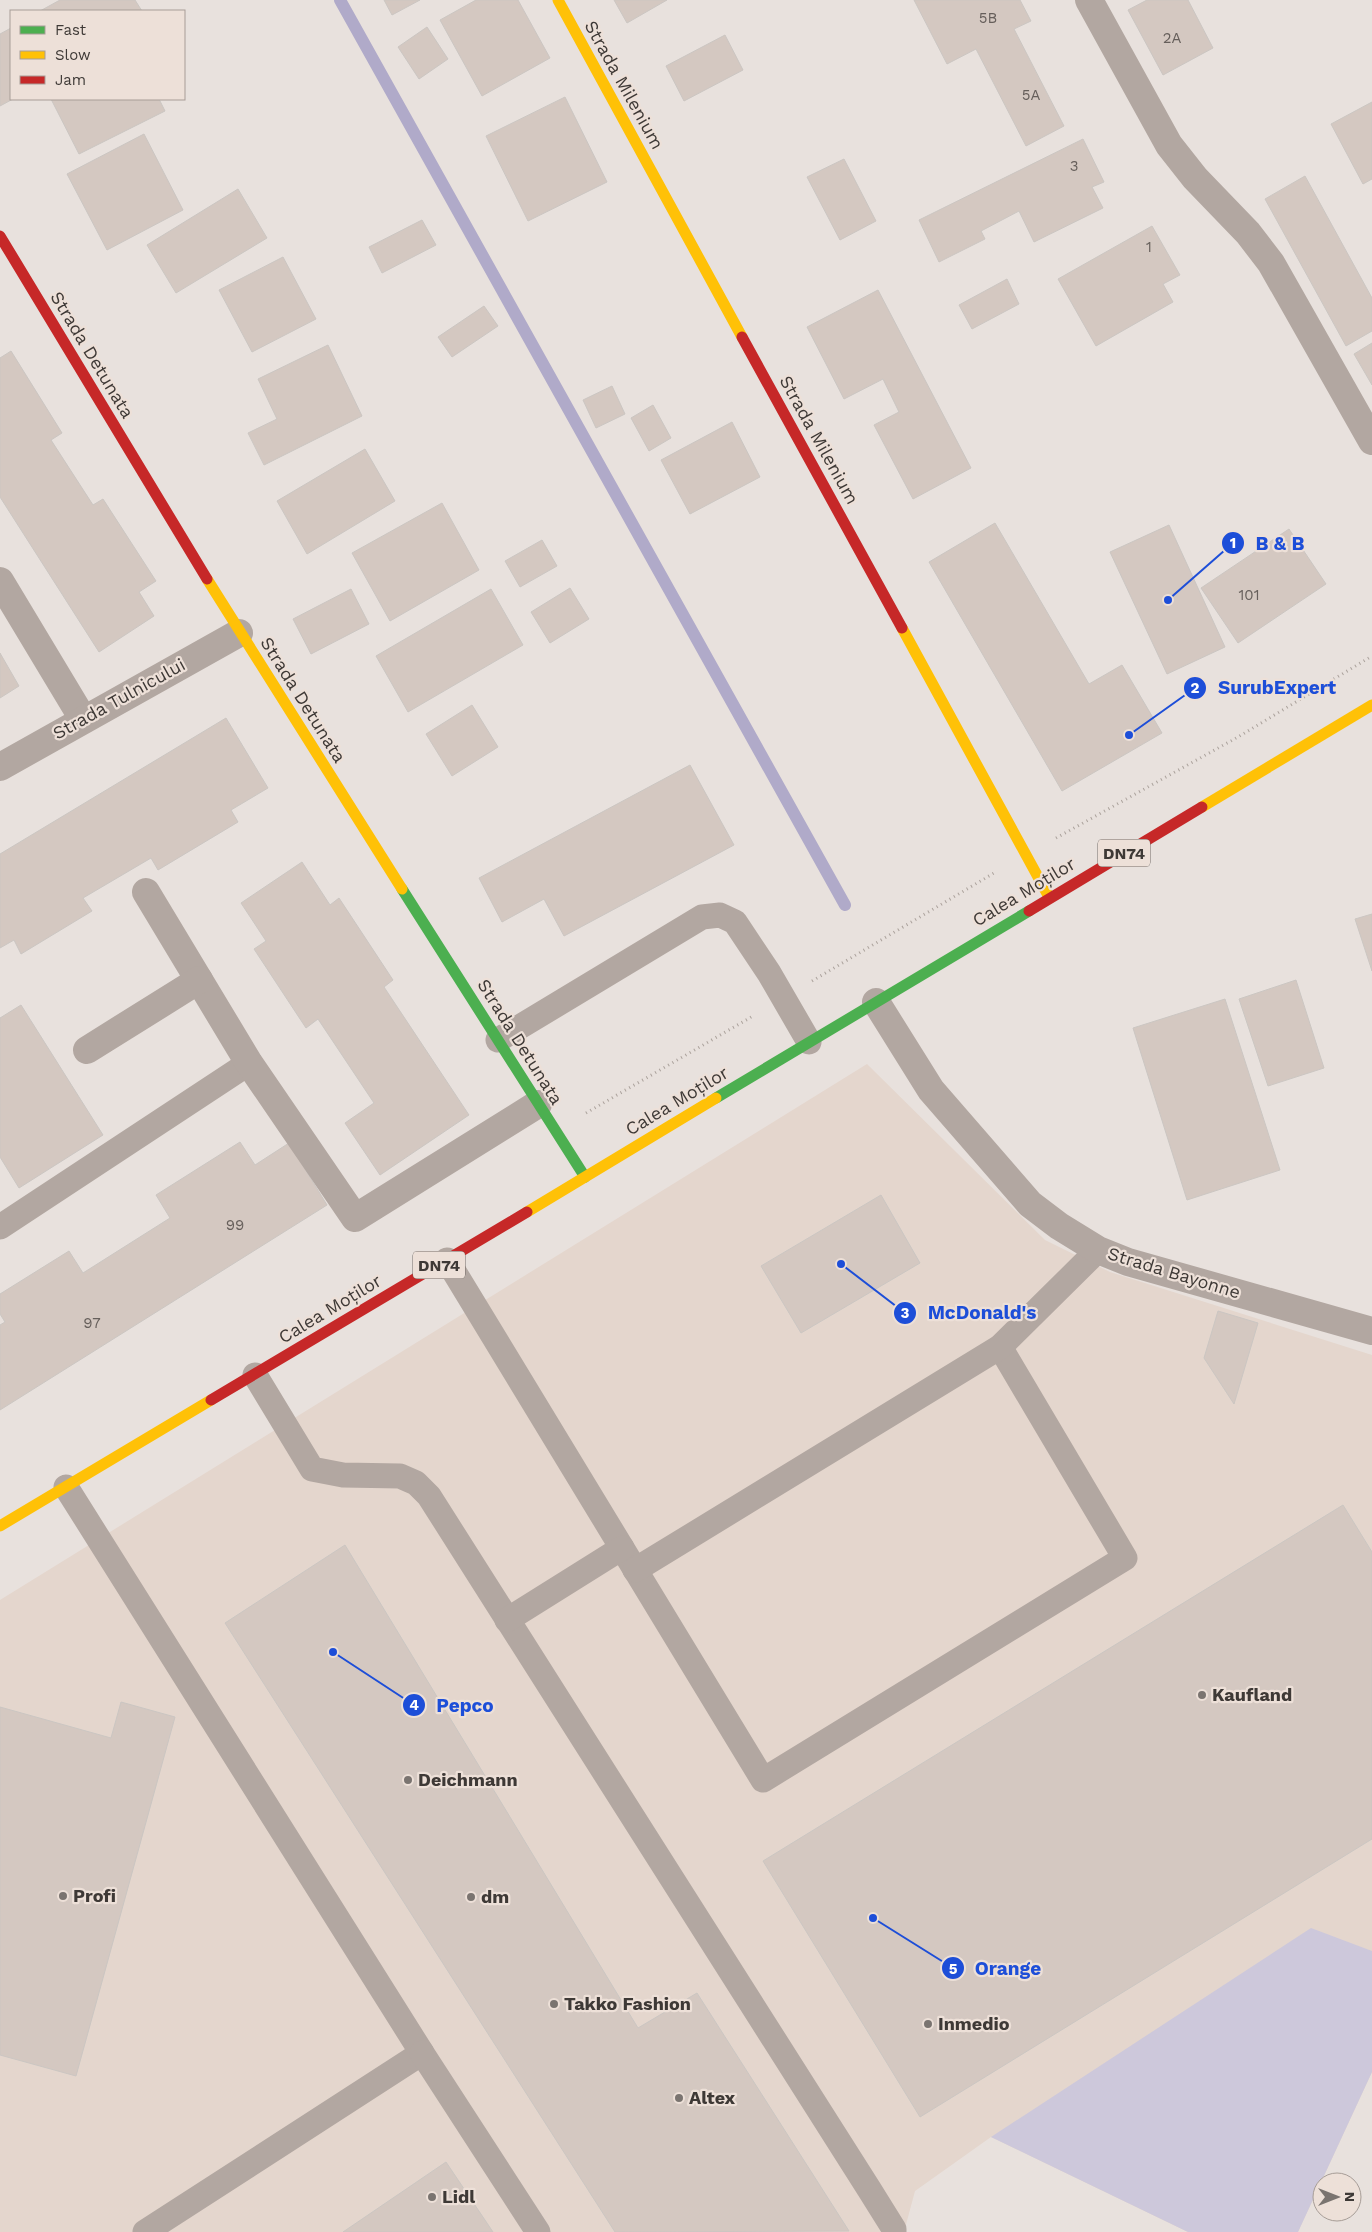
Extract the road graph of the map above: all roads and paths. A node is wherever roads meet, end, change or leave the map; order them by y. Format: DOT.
graph roads {
  1 [pos="558,0"];
  2 [pos="1089,0"];
  3 [pos="0,236"];
  4 [pos="1372,441"];
  5 [pos="0,581"];
  6 [pos="239,633"];
  7 [pos="1372,656"];
  8 [pos="1372,705"];
  9 [pos="83,719"];
  10 [pos="0,767"];
  11 [pos="1026,855"];
  12 [pos="146,892"];
  13 [pos="1049,897"];
  14 [pos="200,980"];
  15 [pos="784,998"];
  16 [pos="876,1002"];
  17 [pos="498,1040"];
  18 [pos="809,1042"];
  19 [pos="87,1050"];
  20 [pos="249,1063"];
  21 [pos="538,1104"];
  22 [pos="555,1130"];
  23 [pos="585,1178"];
  24 [pos="0,1227"];
  25 [pos="1098,1250"];
  26 [pos="447,1260"];
  27 [pos="1372,1331"];
  28 [pos="1000,1347"];
  29 [pos="255,1375"];
  30 [pos="66,1487"];
  31 [pos="0,1526"];
  32 [pos="622,1548"];
  33 [pos="635,1570"];
  34 [pos="507,1620"];
  35 [pos="422,2053"];
  36 [pos="144,2232"];
  37 [pos="538,2232"];
  38 [pos="894,2232"];
  1 -- 11 [label="street, Strada Milenium"];
  2 -- 4 [label="street"];
  3 -- 6 [label="street, Strada Detunata"];
  5 -- 9 [label="street"];
  6 -- 9 [label="street, Strada Tulnicului"];
  6 -- 17 [label="street, Strada Detunata"];
  7 -- 11 [label="path"];
  8 -- 13 [label="street, Calea Moților / DN74"];
  9 -- 10 [label="street, Strada Tulnicului"];
  11 -- 13 [label="street, Strada Milenium"];
  11 -- 15 [label="path"];
  12 -- 14 [label="street"];
  13 -- 16 [label="street, Calea Moților / DN74"];
  14 -- 19 [label="street"];
  14 -- 20 [label="street"];
  15 -- 17 [label="lane"];
  15 -- 18 [label="lane"];
  15 -- 22 [label="path"];
  16 -- 18 [label="street, Calea Moților / DN74"];
  16 -- 25 [label="street, Strada Bayonne"];
  17 -- 21 [label="street, Strada Detunata"];
  18 -- 23 [label="street, Calea Moților / DN74"];
  20 -- 21 [label="street"];
  20 -- 24 [label="lane"];
  21 -- 22 [label="street, Strada Detunata"];
  22 -- 23 [label="street, Strada Detunata"];
  23 -- 26 [label="street, Calea Moților / DN74"];
  25 -- 27 [label="street, Strada Bayonne"];
  25 -- 28 [label="lane"];
  26 -- 29 [label="street, Calea Moților / DN74"];
  26 -- 32 [label="lane"];
  28 -- 33 [label="lane"];
  28 -- 33 [label="lane"];
  29 -- 30 [label="street, Calea Moților / DN74"];
  29 -- 34 [label="lane"];
  30 -- 31 [label="street, Calea Moților / DN74"];
  30 -- 35 [label="lane"];
  32 -- 33 [label="lane"];
  32 -- 34 [label="lane"];
  34 -- 38 [label="lane"];
  35 -- 36 [label="lane"];
  35 -- 37 [label="lane"];
}
